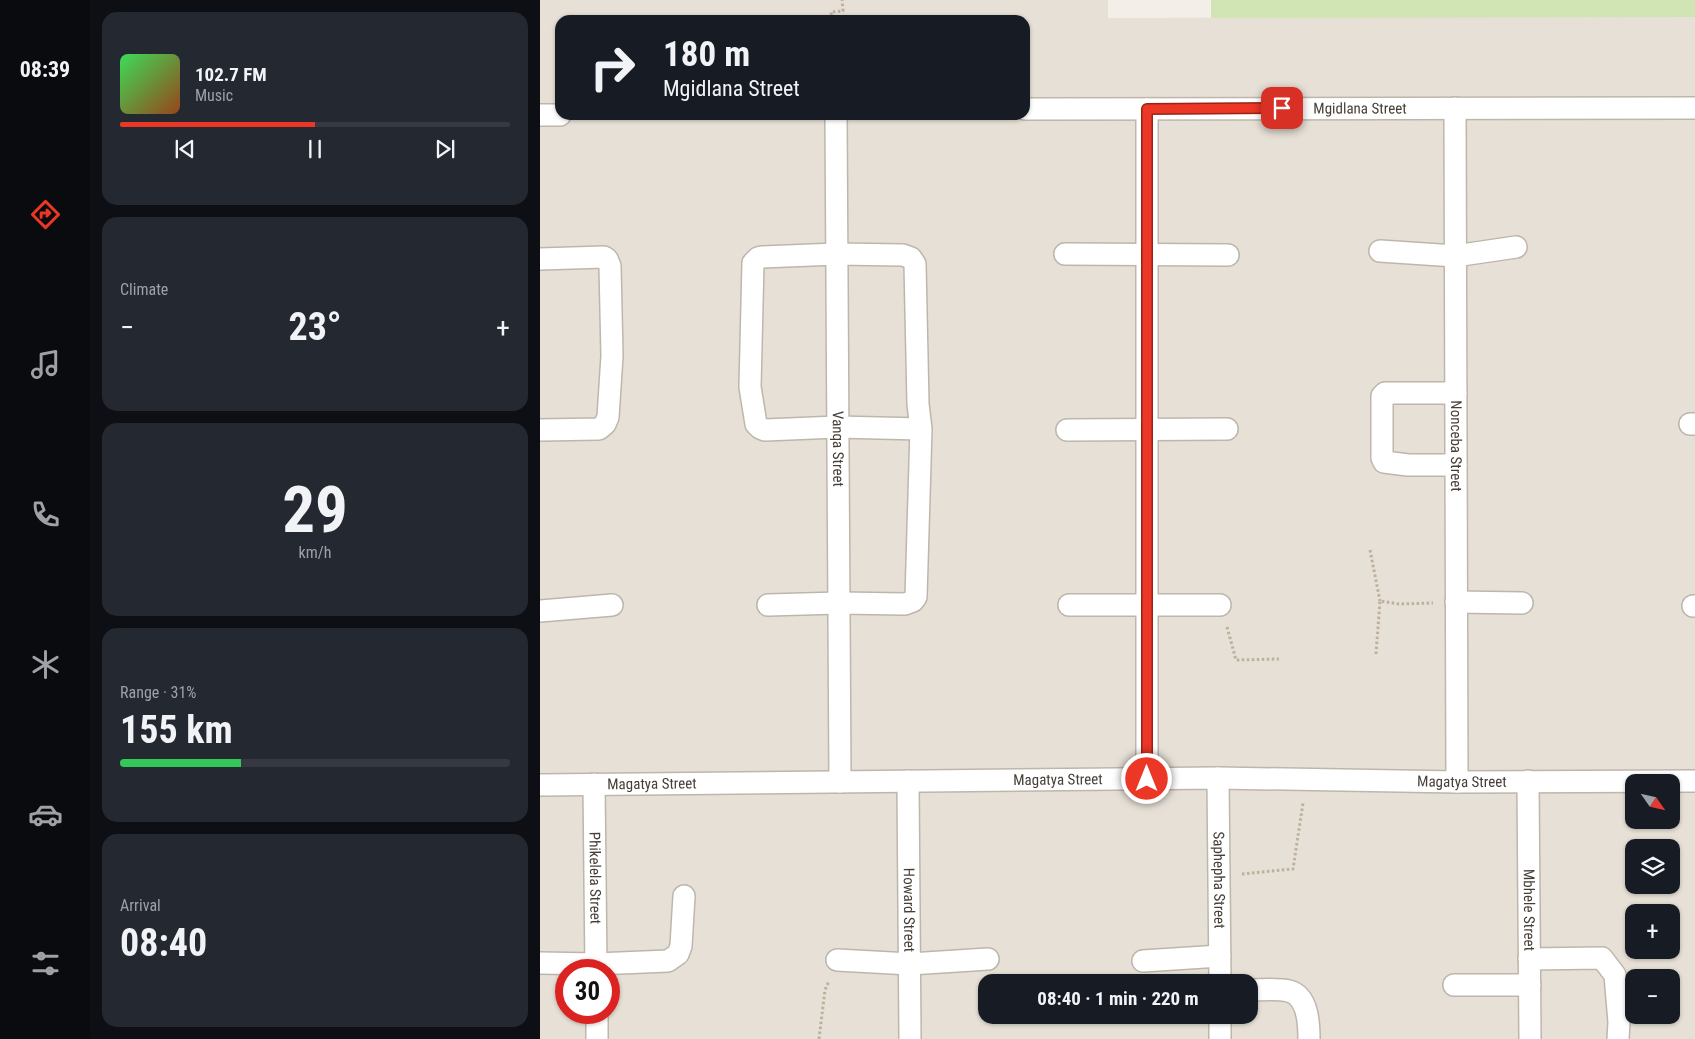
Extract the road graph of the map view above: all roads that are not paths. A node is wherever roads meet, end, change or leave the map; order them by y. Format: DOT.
graph roads {
  1 [pos="1455,108"];
  2 [pos="1695,108"];
  3 [pos="1030,109"];
  4 [pos="1147,109"];
  5 [pos="540,115"];
  6 [pos="555,115"];
  7 [pos="836,120"];
  8 [pos="1516,247"];
  9 [pos="1380,251"];
  10 [pos="836,254"];
  11 [pos="1065,254"];
  12 [pos="1228,255"];
  13 [pos="1147,256"];
  14 [pos="1456,256"];
  15 [pos="540,259"];
  16 [pos="1456,393"];
  17 [pos="837,427"];
  18 [pos="921,429"];
  19 [pos="1147,429"];
  20 [pos="1227,429"];
  21 [pos="540,430"];
  22 [pos="1067,430"];
  23 [pos="1456,465"];
  24 [pos="1456,602"];
  25 [pos="839,603"];
  26 [pos="1522,603"];
  27 [pos="612,605"];
  28 [pos="768,605"];
  29 [pos="1069,605"];
  30 [pos="1147,605"];
  31 [pos="1220,605"];
  32 [pos="540,611"];
  33 [pos="1218,778"];
  34 [pos="1147,779"];
  35 [pos="908,781"];
  36 [pos="1528,781"];
  37 [pos="1695,781"];
  38 [pos="840,782"];
  39 [pos="1457,782"];
  40 [pos="594,784"];
  41 [pos="540,785"];
  42 [pos="684,896"];
  43 [pos="1220,956"];
  44 [pos="596,959"];
  45 [pos="988,959"];
  46 [pos="1529,959"];
  47 [pos="837,960"];
  48 [pos="1143,961"];
  49 [pos="540,963"];
  50 [pos="555,964"];
  51 [pos="910,964"];
  52 [pos="620,965"];
  53 [pos="1220,974"];
  54 [pos="1454,985"];
  55 [pos="1530,985"];
  56 [pos="1258,990"];
  57 [pos="597,1024"];
  58 [pos="1220,1024"];
  59 [pos="597,1039"];
  60 [pos="910,1039"];
  61 [pos="1220,1039"];
  62 [pos="1309,1039"];
  63 [pos="1530,1039"];
  64 [pos="1618,1039"];
  1 -- 2 [label="street, Mgidlana Street"];
  1 -- 4 [label="street, Mgidlana Street"];
  1 -- 14 [label="street, Nonceba Street"];
  3 -- 4 [label="street, Mgidlana Street"];
  4 -- 13 [label="street"];
  5 -- 6 [label="street"];
  7 -- 10 [label="street, Vanqa Street"];
  8 -- 14 [label="street"];
  9 -- 14 [label="street"];
  10 -- 17 [label="street, Vanqa Street"];
  10 -- 17 [label="street"];
  10 -- 18 [label="street"];
  11 -- 13 [label="street"];
  12 -- 13 [label="street"];
  13 -- 19 [label="street"];
  14 -- 16 [label="street, Nonceba Street"];
  15 -- 21 [label="street"];
  16 -- 23 [label="street, Nonceba Street"];
  16 -- 23 [label="street"];
  17 -- 18 [label="street"];
  17 -- 25 [label="street, Vanqa Street"];
  18 -- 25 [label="street"];
  19 -- 20 [label="street"];
  19 -- 22 [label="street"];
  19 -- 30 [label="street"];
  23 -- 24 [label="street, Nonceba Street"];
  24 -- 26 [label="street"];
  24 -- 39 [label="street, Nonceba Street"];
  25 -- 28 [label="street"];
  25 -- 38 [label="street, Vanqa Street"];
  27 -- 32 [label="street"];
  29 -- 30 [label="street"];
  30 -- 31 [label="street"];
  30 -- 34 [label="street"];
  33 -- 34 [label="street, Magatya Street"];
  33 -- 39 [label="street, Magatya Street"];
  33 -- 43 [label="street, Saphepha Street"];
  34 -- 35 [label="street, Magatya Street"];
  35 -- 38 [label="street, Magatya Street"];
  35 -- 51 [label="street, Howard Street"];
  36 -- 37 [label="street, Magatya Street"];
  36 -- 39 [label="street, Magatya Street"];
  36 -- 46 [label="street, Mbhele Street"];
  38 -- 40 [label="street, Magatya Street"];
  40 -- 41 [label="street, Magatya Street"];
  40 -- 44 [label="street, Phikelela Street"];
  42 -- 52 [label="street"];
  43 -- 48 [label="street"];
  43 -- 53 [label="street, Saphepha Street"];
  45 -- 51 [label="street"];
  46 -- 55 [label="street, Mbhele Street"];
  46 -- 64 [label="street"];
  47 -- 51 [label="street"];
  49 -- 50 [label="street"];
  51 -- 60 [label="street, Howard Street"];
  54 -- 55 [label="street"];
  55 -- 63 [label="street, Mbhele Street"];
  56 -- 62 [label="street"];
  57 -- 59 [label="street"];
  58 -- 61 [label="street"];
}
